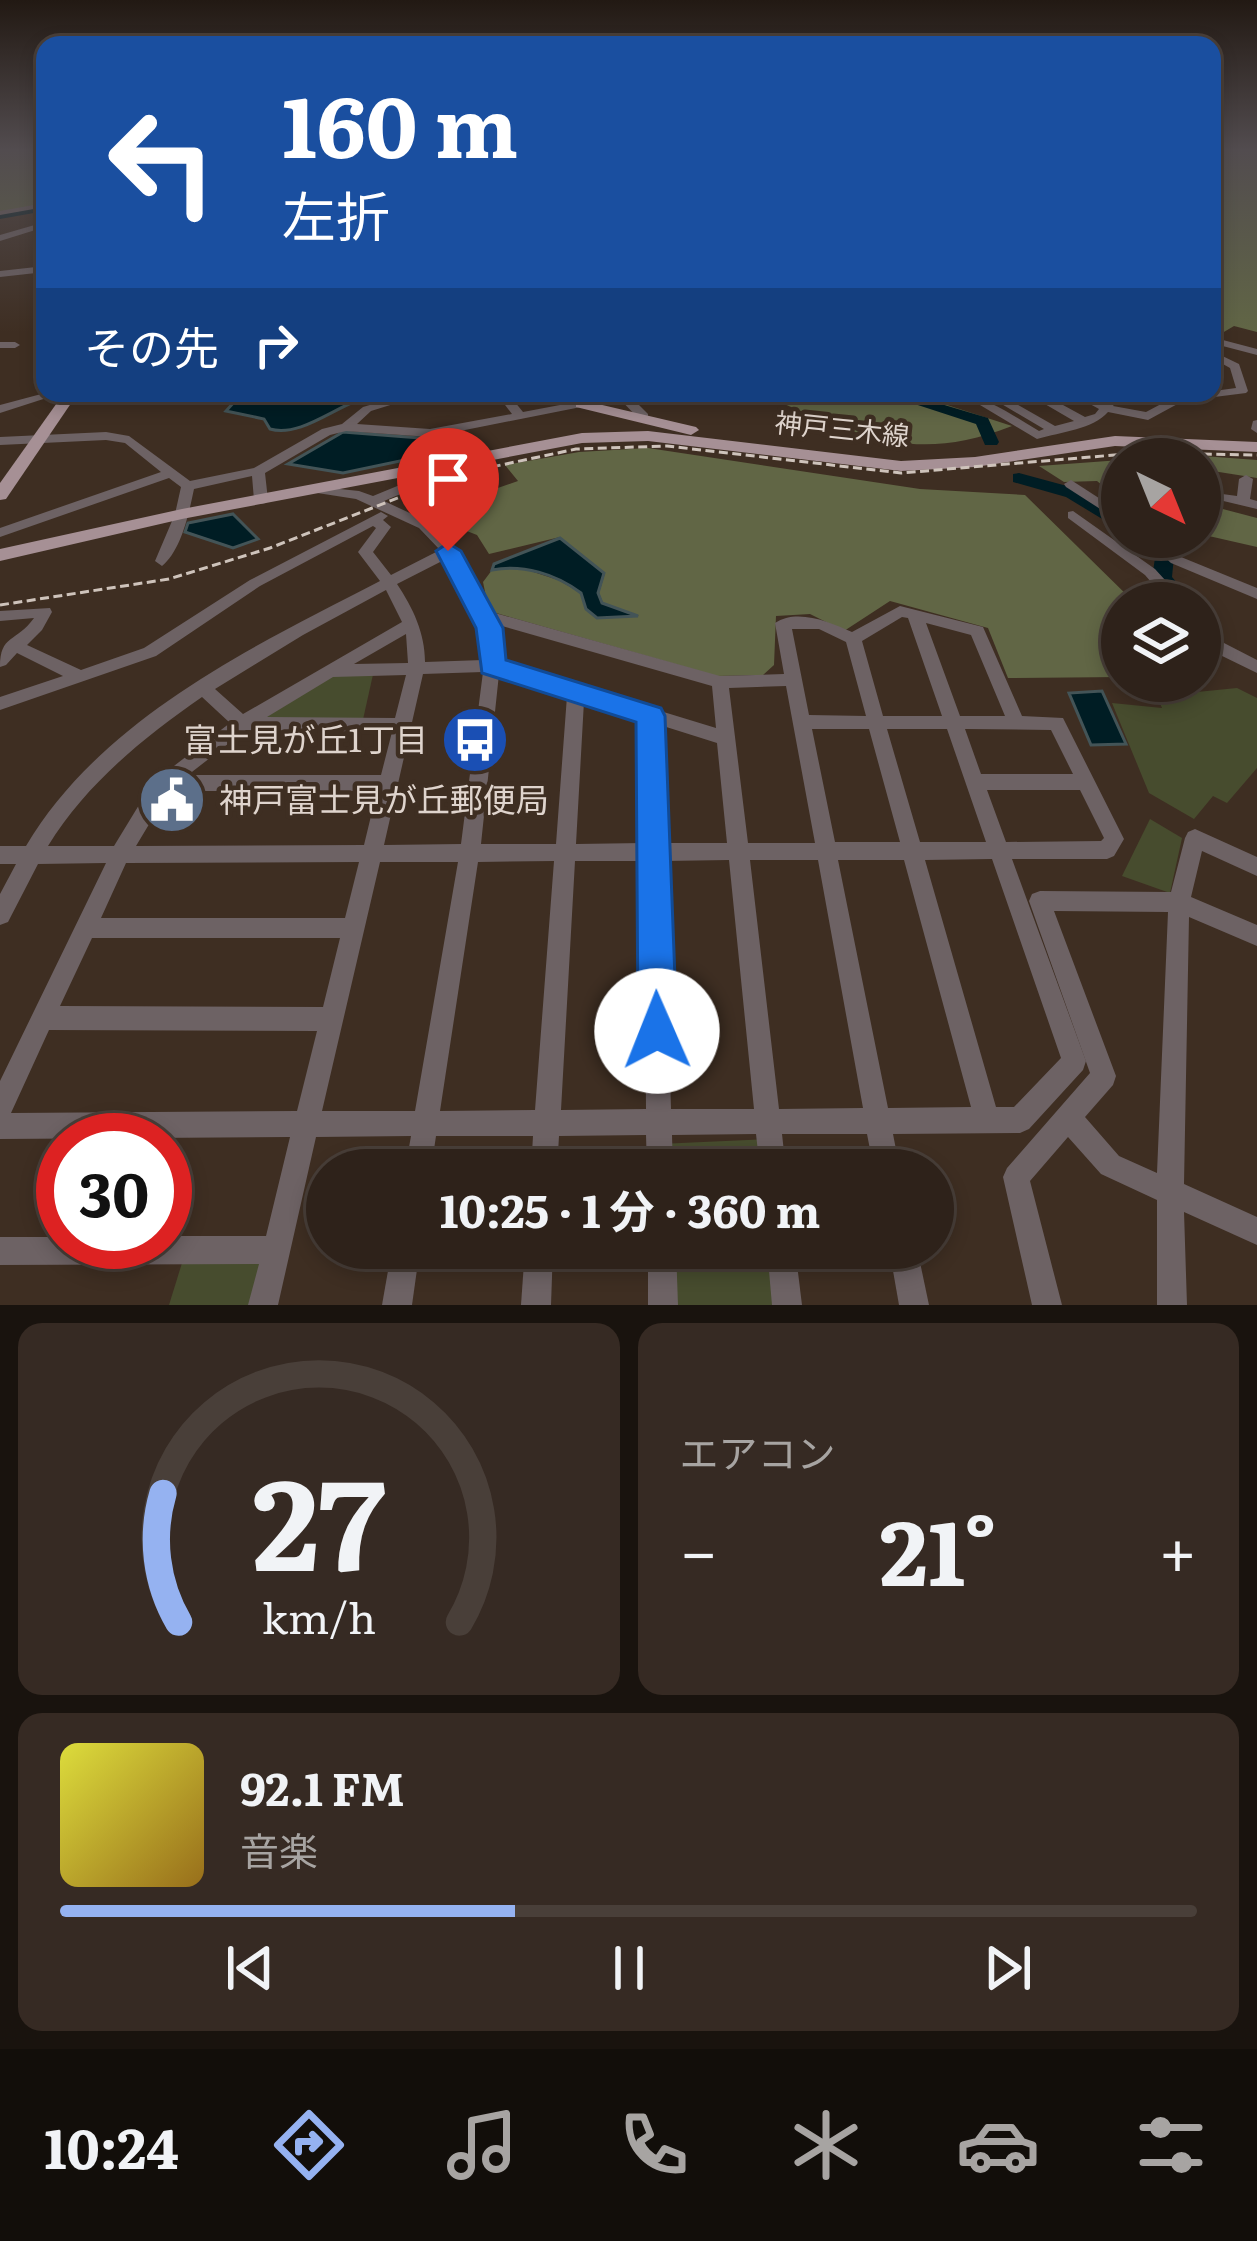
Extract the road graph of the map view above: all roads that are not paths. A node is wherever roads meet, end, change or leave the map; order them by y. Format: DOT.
graph roads {
  1 [pos="36,227"];
  2 [pos="0,238"];
  3 [pos="36,270"];
  4 [pos="0,274"];
  5 [pos="0,345"];
  6 [pos="15,345"];
  7 [pos="1221,359"];
  8 [pos="1221,365"];
  9 [pos="1235,366"];
  10 [pos="1252,367"];
  11 [pos="1221,393"];
  12 [pos="36,399"];
  13 [pos="65,402"];
  14 [pos="392,402"];
  15 [pos="509,402"];
  16 [pos="583,402"];
  17 [pos="629,402"];
  18 [pos="965,402"];
  19 [pos="974,402"];
  20 [pos="1005,402"];
  21 [pos="1049,402"];
  22 [pos="1093,402"];
  23 [pos="1110,402"];
  24 [pos="1173,402"];
  25 [pos="580,404"];
  26 [pos="0,409"];
  27 [pos="1106,409"];
  28 [pos="994,410"];
  29 [pos="518,415"];
  30 [pos="644,417"];
  31 [pos="1088,423"];
  32 [pos="346,427"];
  33 [pos="1054,430"];
  34 [pos="39,438"];
  35 [pos="0,441"];
  36 [pos="1038,444"];
  37 [pos="1257,447"];
  38 [pos="779,449"];
  39 [pos="482,455"];
  40 [pos="258,471"];
  41 [pos="170,473"];
  42 [pos="1246,479"];
  43 [pos="1071,484"];
  44 [pos="188,486"];
  45 [pos="316,489"];
  46 [pos="0,495"];
  47 [pos="261,500"];
  48 [pos="1250,503"];
  49 [pos="1101,505"];
  50 [pos="379,510"];
  51 [pos="182,514"];
  52 [pos="1073,515"];
  53 [pos="0,533"];
  54 [pos="448,551"];
  55 [pos="0,555"];
  56 [pos="1174,558"];
  57 [pos="161,561"];
  58 [pos="391,582"];
  59 [pos="1159,582"];
  60 [pos="1257,594"];
  61 [pos="482,615"];
  62 [pos="915,615"];
  63 [pos="0,616"];
  64 [pos="410,624"];
  65 [pos="853,639"];
  66 [pos="13,644"];
  67 [pos="1221,654"];
  68 [pos="0,661"];
  69 [pos="492,666"];
  70 [pos="1257,668"];
  71 [pos="416,669"];
  72 [pos="331,671"];
  73 [pos="79,676"];
  74 [pos="793,680"];
  75 [pos="720,682"];
  76 [pos="204,689"];
  77 [pos="576,693"];
  78 [pos="0,704"];
  79 [pos="651,716"];
  80 [pos="950,720"];
  81 [pos="878,721"];
  82 [pos="802,722"];
  83 [pos="1016,722"];
  84 [pos="242,724"];
  85 [pos="403,725"];
  86 [pos="728,739"];
  87 [pos="973,782"];
  88 [pos="1087,782"];
  89 [pos="165,783"];
  90 [pos="389,783"];
  91 [pos="911,848"];
  92 [pos="998,849"];
  93 [pos="470,850"];
  94 [pos="373,851"];
  95 [pos="563,851"];
  96 [pos="654,851"];
  97 [pos="826,851"];
  98 [pos="742,852"];
  99 [pos="121,853"];
  100 [pos="0,855"];
  101 [pos="32,857"];
  102 [pos="1257,867"];
  103 [pos="1179,902"];
  104 [pos="0,915"];
  105 [pos="86,928"];
  106 [pos="354,928"];
  107 [pos="1257,936"];
  108 [pos="43,1018"];
  109 [pos="332,1019"];
  110 [pos="0,1108"];
  111 [pos="1068,1118"];
  112 [pos="767,1119"];
  113 [pos="987,1119"];
  114 [pos="658,1120"];
  115 [pos="878,1120"];
  116 [pos="307,1121"];
  117 [pos="547,1122"];
  118 [pos="426,1123"];
  119 [pos="0,1126"];
  120 [pos="422,1149"];
  121 [pos="545,1149"];
  122 [pos="659,1149"];
  123 [pos="770,1149"];
  124 [pos="883,1149"];
  125 [pos="1169,1192"];
  126 [pos="1257,1231"];
  127 [pos="276,1250"];
  128 [pos="0,1251"];
  129 [pos="403,1269"];
  130 [pos="538,1269"];
  131 [pos="662,1269"];
  132 [pos="783,1269"];
  133 [pos="907,1269"];
  134 [pos="262,1305"];
  135 [pos="397,1305"];
  136 [pos="536,1305"];
  137 [pos="663,1305"];
  138 [pos="787,1305"];
  139 [pos="914,1305"];
  140 [pos="1047,1305"];
  141 [pos="1172,1305"];
  1 -- 2 [label="street"];
  3 -- 4 [label="street"];
  5 -- 6 [label="street"];
  7 -- 9 [label="street"];
  8 -- 9 [label="street"];
  9 -- 10 [label="street"];
  9 -- 11 [label="street"];
  12 -- 26 [label="street"];
  13 -- 34 [label="main road"];
  14 -- 32 [label="street"];
  15 -- 29 [label="street"];
  16 -- 25 [label="main road"];
  17 -- 30 [label="street"];
  18 -- 28 [label="street"];
  19 -- 28 [label="street"];
  20 -- 33 [label="street"];
  21 -- 31 [label="street"];
  22 -- 27 [label="street"];
  23 -- 27 [label="street"];
  24 -- 27 [label="street"];
  25 -- 29 [label="street"];
  25 -- 30 [label="main road"];
  27 -- 31 [label="street"];
  28 -- 36 [label="street"];
  29 -- 32 [label="street"];
  30 -- 38 [label="main road"];
  31 -- 33 [label="street"];
  32 -- 40 [label="street"];
  33 -- 36 [label="street"];
  34 -- 35 [label="street"];
  34 -- 41 [label="street"];
  34 -- 46 [label="main road"];
  36 -- 37 [label="main road, 神戸三木線"];
  36 -- 38 [label="main road, 神戸三木線"];
  38 -- 39 [label="main road, 神戸三木線"];
  39 -- 45 [label="main road, 神戸三木線"];
  39 -- 50 [label="street"];
  40 -- 44 [label="street"];
  40 -- 47 [label="street"];
  41 -- 44 [label="street"];
  41 -- 53 [label="street"];
  42 -- 48 [label="street"];
  43 -- 49 [label="street"];
  44 -- 51 [label="street"];
  45 -- 47 [label="main road, 神戸三木線"];
  45 -- 50 [label="street"];
  47 -- 51 [label="main road, 神戸三木線"];
  50 -- 54 [label="street"];
  50 -- 58 [label="street"];
  50 -- 73 [label="street"];
  51 -- 55 [label="main road, 神戸三木線"];
  51 -- 57 [label="street"];
  52 -- 59 [label="street"];
  54 -- 58 [label="street"];
  54 -- 61 [label="street"];
  56 -- 60 [label="street"];
  58 -- 64 [label="street"];
  58 -- 76 [label="street"];
  61 -- 69 [label="street"];
  61 -- 75 [label="street"];
  62 -- 65 [label="street"];
  62 -- 80 [label="street"];
  62 -- 83 [label="street"];
  63 -- 66 [label="street"];
  64 -- 71 [label="street"];
  64 -- 72 [label="street"];
  65 -- 74 [label="street"];
  65 -- 81 [label="street"];
  66 -- 68 [label="street"];
  66 -- 73 [label="street"];
  67 -- 70 [label="street"];
  69 -- 71 [label="street"];
  69 -- 77 [label="street"];
  69 -- 93 [label="street"];
  71 -- 72 [label="street"];
  71 -- 85 [label="street"];
  72 -- 84 [label="street"];
  73 -- 78 [label="street"];
  74 -- 75 [label="street"];
  74 -- 82 [label="street"];
  75 -- 86 [label="street"];
  76 -- 84 [label="street"];
  76 -- 101 [label="street"];
  77 -- 79 [label="street"];
  77 -- 95 [label="street"];
  79 -- 86 [label="street"];
  79 -- 96 [label="street"];
  80 -- 81 [label="street"];
  80 -- 83 [label="street"];
  80 -- 87 [label="street"];
  81 -- 82 [label="street"];
  81 -- 91 [label="street"];
  82 -- 97 [label="street"];
  83 -- 88 [label="street"];
  84 -- 85 [label="street"];
  84 -- 89 [label="street"];
  85 -- 90 [label="street"];
  86 -- 98 [label="street"];
  87 -- 88 [label="street"];
  87 -- 92 [label="street"];
  88 -- 92 [label="street"];
  89 -- 90 [label="street"];
  89 -- 99 [label="street"];
  90 -- 94 [label="street"];
  91 -- 92 [label="street"];
  91 -- 97 [label="street"];
  91 -- 113 [label="street"];
  92 -- 113 [label="street"];
  93 -- 94 [label="street"];
  93 -- 95 [label="street"];
  93 -- 118 [label="street"];
  94 -- 99 [label="street"];
  94 -- 106 [label="street"];
  95 -- 96 [label="street"];
  95 -- 117 [label="street"];
  96 -- 98 [label="street"];
  96 -- 114 [label="street"];
  97 -- 98 [label="street"];
  97 -- 115 [label="street"];
  98 -- 112 [label="street"];
  99 -- 101 [label="street"];
  99 -- 105 [label="street"];
  100 -- 101 [label="street"];
  101 -- 104 [label="street"];
  102 -- 103 [label="street"];
  103 -- 107 [label="street"];
  103 -- 111 [label="street"];
  103 -- 125 [label="street"];
  105 -- 106 [label="street"];
  105 -- 108 [label="street"];
  106 -- 109 [label="street"];
  108 -- 109 [label="street"];
  108 -- 110 [label="street"];
  109 -- 116 [label="street"];
  111 -- 125 [label="street"];
  111 -- 140 [label="street"];
  112 -- 114 [label="street"];
  112 -- 115 [label="street"];
  112 -- 123 [label="street"];
  113 -- 115 [label="street"];
  114 -- 117 [label="street"];
  114 -- 122 [label="street"];
  115 -- 124 [label="street"];
  116 -- 118 [label="street"];
  116 -- 119 [label="street"];
  116 -- 127 [label="street"];
  117 -- 118 [label="street"];
  117 -- 121 [label="street"];
  118 -- 120 [label="street"];
  125 -- 126 [label="street"];
  125 -- 141 [label="street"];
  127 -- 128 [label="street"];
  127 -- 134 [label="street"];
  129 -- 135 [label="street"];
  130 -- 136 [label="street"];
  131 -- 137 [label="street"];
  132 -- 138 [label="street"];
  133 -- 139 [label="street"];
}
